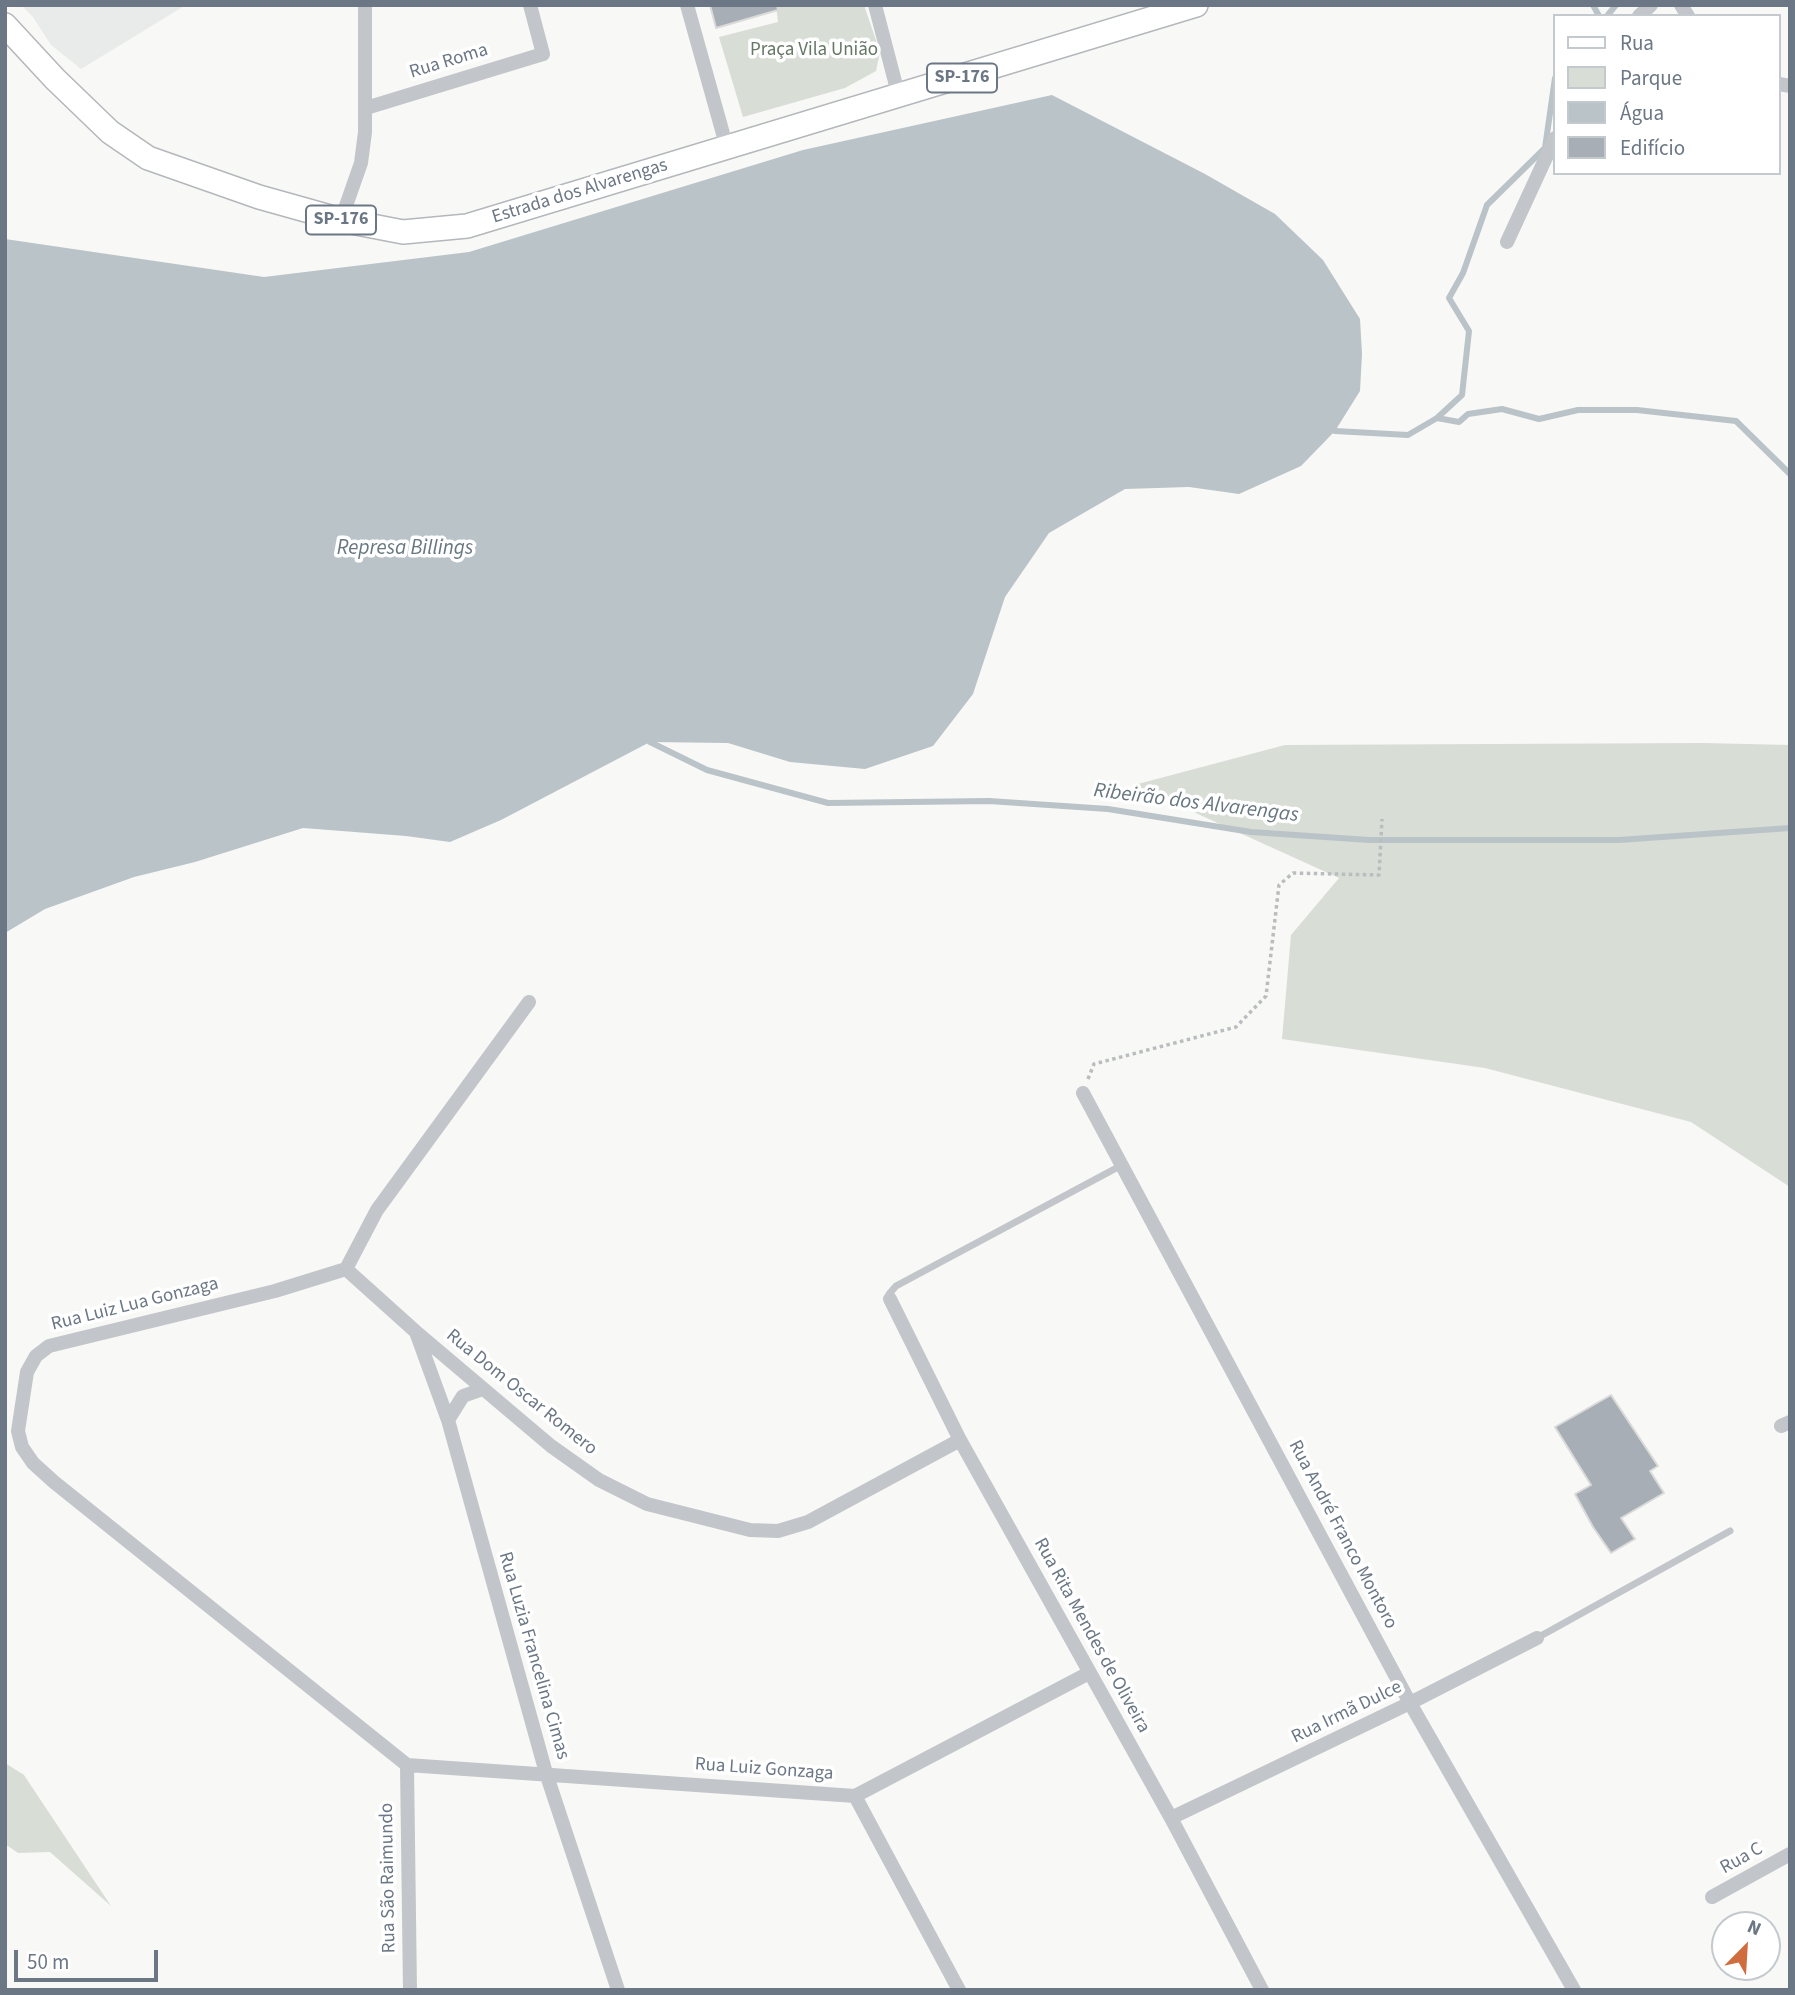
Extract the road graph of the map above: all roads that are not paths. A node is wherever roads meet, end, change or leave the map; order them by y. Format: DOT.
graph roads {
  1 [pos="365,5"];
  2 [pos="530,5"];
  3 [pos="687,5"];
  4 [pos="875,5"];
  5 [pos="1196,5"];
  6 [pos="5,25"];
  7 [pos="899,97"];
  8 [pos="366,108"];
  9 [pos="1554,140"];
  10 [pos="727,148"];
  11 [pos="341,220"];
  12 [pos="1507,242"];
  13 [pos="528,1002"];
  14 [pos="1083,1093"];
  15 [pos="1122,1165"];
  16 [pos="346,1269"];
  17 [pos="890,1299"];
  18 [pos="415,1331"];
  19 [pos="483,1389"];
  20 [pos="448,1420"];
  21 [pos="960,1440"];
  22 [pos="1730,1531"];
  23 [pos="1537,1639"];
  24 [pos="1089,1673"];
  25 [pos="1410,1703"];
  26 [pos="407,1765"];
  27 [pos="546,1773"];
  28 [pos="855,1796"];
  29 [pos="1171,1818"];
  30 [pos="1790,1854"];
  31 [pos="1712,1897"];
  32 [pos="410,1990"];
  33 [pos="618,1990"];
  34 [pos="959,1990"];
  35 [pos="1262,1990"];
  36 [pos="1574,1990"];
  1 -- 8 [label="street"];
  2 -- 8 [label="street, Rua Roma"];
  3 -- 10 [label="street"];
  4 -- 7 [label="street"];
  5 -- 7 [label="main road, Estrada dos Alvarengas / SP-176"];
  6 -- 11 [label="main road, Estrada dos Alvarengas / SP-176"];
  7 -- 10 [label="main road, Estrada dos Alvarengas / SP-176"];
  8 -- 11 [label="street"];
  9 -- 12 [label="street"];
  10 -- 11 [label="main road, Estrada dos Alvarengas / SP-176"];
  13 -- 16 [label="street"];
  14 -- 15 [label="street, Rua André Franco Montoro"];
  15 -- 17 [label="lane"];
  15 -- 25 [label="street, Rua André Franco Montoro"];
  16 -- 18 [label="street, Rua Dom Oscar Romero"];
  16 -- 26 [label="street, Rua Luiz Lua Gonzaga"];
  17 -- 21 [label="street, Rua Rita Mendes de Oliveira"];
  18 -- 19 [label="street, Rua Dom Oscar Romero"];
  18 -- 20 [label="street, Rua Luzia Francelina Cimas"];
  19 -- 20 [label="street"];
  19 -- 21 [label="street, Rua Dom Oscar Romero"];
  20 -- 27 [label="street, Rua Luzia Francelina Cimas"];
  21 -- 24 [label="street, Rua Rita Mendes de Oliveira"];
  22 -- 23 [label="lane"];
  23 -- 25 [label="street, Rua Irmã Dulce"];
  24 -- 28 [label="street, Rua Luiz Gonzaga"];
  24 -- 29 [label="street, Rua Rita Mendes de Oliveira"];
  25 -- 29 [label="street, Rua Irmã Dulce"];
  25 -- 36 [label="street, Rua André Franco Montoro"];
  26 -- 27 [label="street, Rua Luiz Gonzaga"];
  26 -- 32 [label="street, Rua São Raimundo"];
  27 -- 28 [label="street, Rua Luiz Gonzaga"];
  27 -- 33 [label="street, Rua Luzia Francelina Cimas"];
  28 -- 34 [label="street"];
  29 -- 35 [label="street, Rua Rita Mendes de Oliveira"];
  30 -- 31 [label="street, Rua C"];
}
